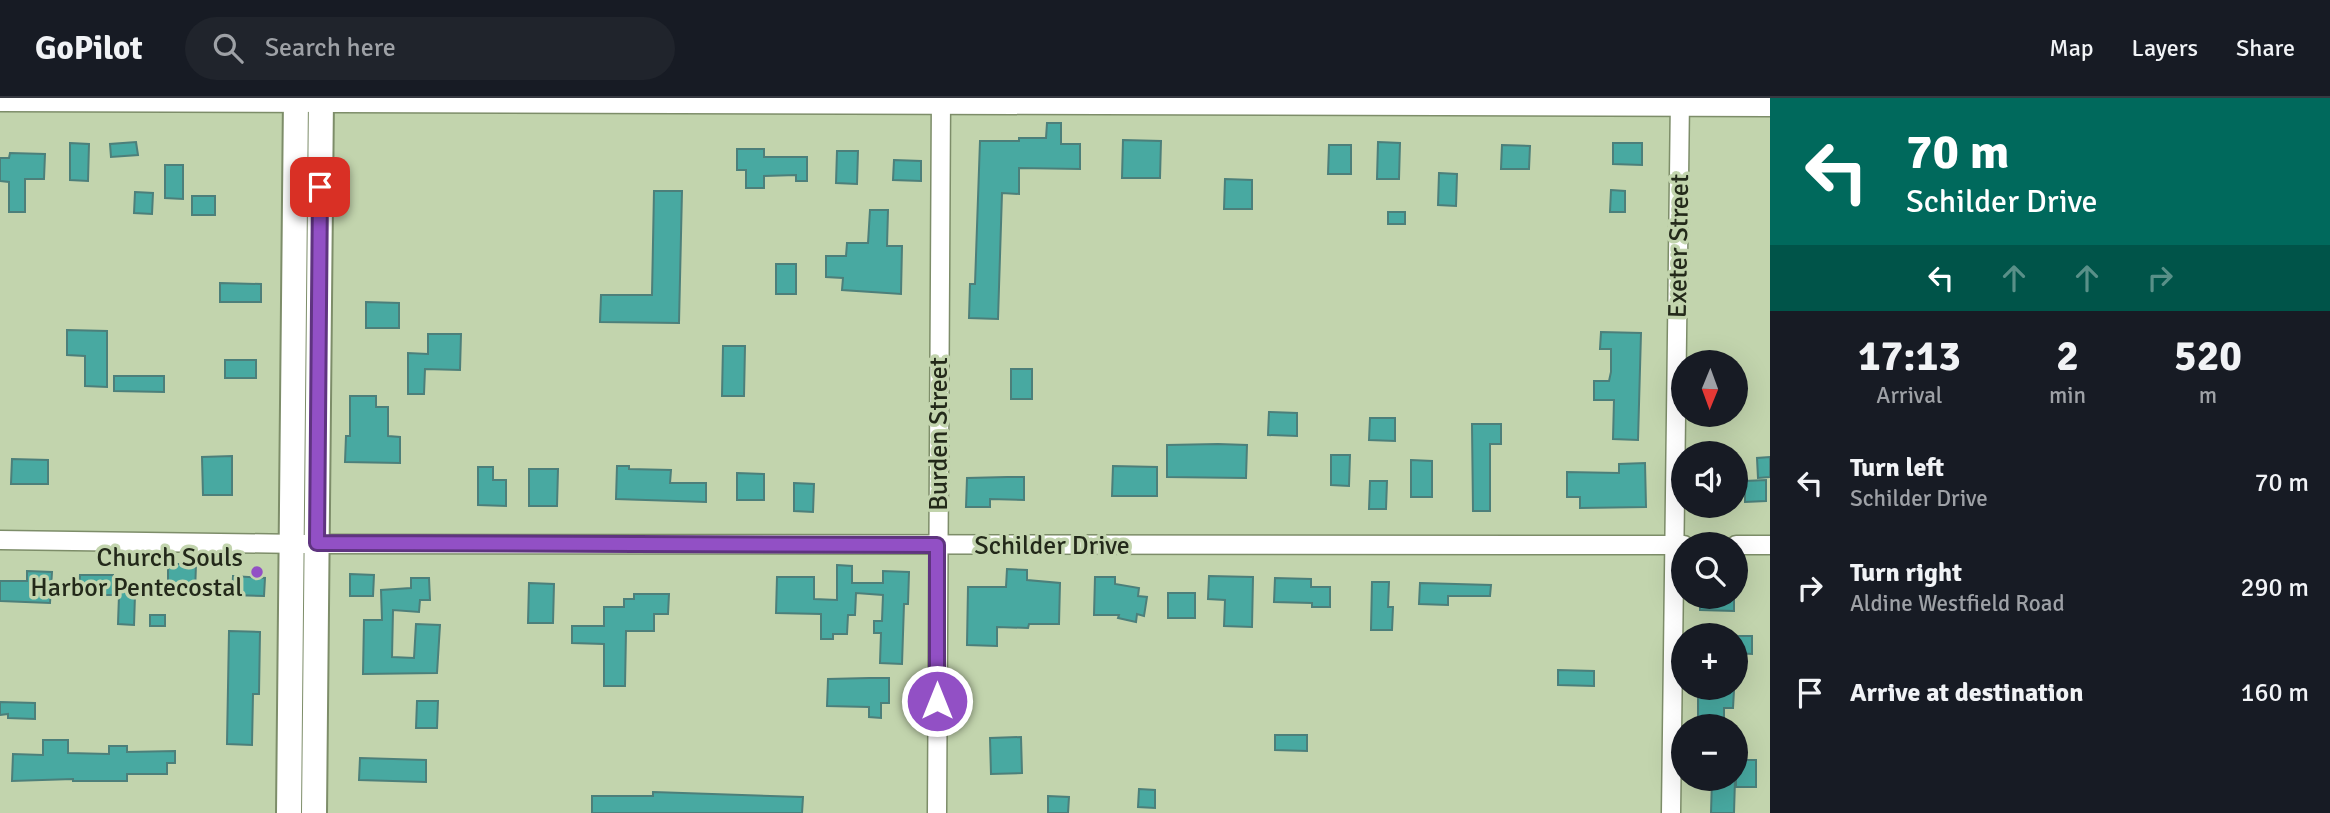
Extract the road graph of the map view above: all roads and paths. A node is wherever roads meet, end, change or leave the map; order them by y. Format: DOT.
graph roads {
  1 [pos="296,101"];
  2 [pos="321,101"];
  3 [pos="0,102"];
  4 [pos="941,102"];
  5 [pos="1680,103"];
  6 [pos="1770,107"];
  7 [pos="306,326"];
  8 [pos="1678,532"];
  9 [pos="0,540"];
  10 [pos="304,543"];
  11 [pos="937,545"];
  12 [pos="1671,545"];
  13 [pos="1748,545"];
  14 [pos="1770,545"];
  15 [pos="1676,609"];
  16 [pos="289,813"];
  17 [pos="314,813"];
  18 [pos="937,813"];
  19 [pos="1671,813"];
  1 -- 2 [label="street"];
  1 -- 3 [label="street"];
  1 -- 7 [label="main road"];
  2 -- 4 [label="street"];
  2 -- 7 [label="main road"];
  4 -- 5 [label="street"];
  4 -- 11 [label="street, Burden Street"];
  5 -- 6 [label="street"];
  5 -- 8 [label="street, Exeter Street"];
  7 -- 10 [label="main road"];
  9 -- 10 [label="street, Schilder Drive"];
  10 -- 11 [label="street, Schilder Drive"];
  10 -- 16 [label="main road"];
  10 -- 17 [label="main road"];
  11 -- 12 [label="street, Schilder Drive"];
  11 -- 18 [label="street, Burden Street"];
  13 -- 14 [label="street"];
  15 -- 19 [label="street, Exeter Street"];
}
